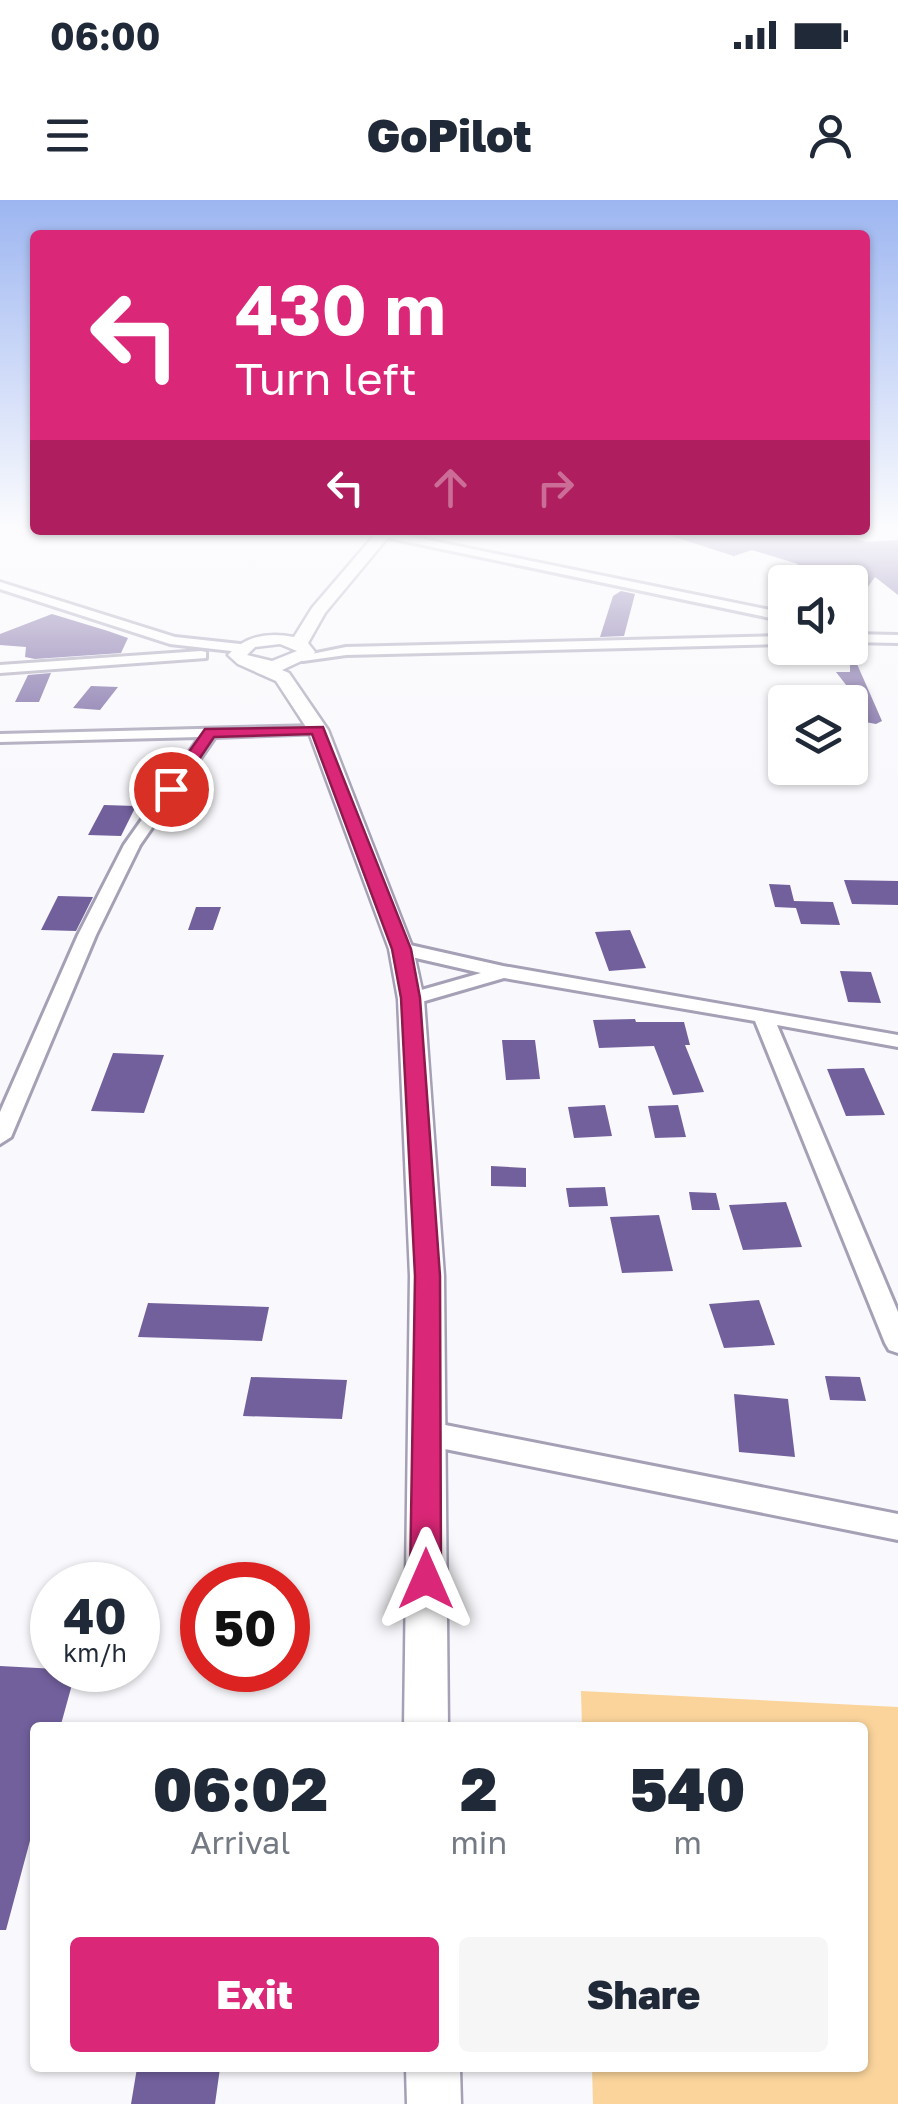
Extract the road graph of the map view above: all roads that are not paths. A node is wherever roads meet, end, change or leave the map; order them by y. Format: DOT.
graph roads {
  1 [pos="103,618"];
  2 [pos="305,618"];
  3 [pos="314,618"];
  4 [pos="868,636"];
  5 [pos="898,639"];
  6 [pos="768,640"];
  7 [pos="184,644"];
  8 [pos="244,649"];
  9 [pos="163,658"];
  10 [pos="291,659"];
  11 [pos="0,668"];
  12 [pos="318,730"];
  13 [pos="210,732"];
  14 [pos="0,738"];
  15 [pos="402,949"];
  16 [pos="503,972"];
  17 [pos="410,998"];
  18 [pos="763,1016"];
  19 [pos="898,1041"];
  20 [pos="0,1137"];
  21 [pos="898,1343"];
  22 [pos="425,1434"];
  23 [pos="898,1527"];
  24 [pos="426,1722"];
  25 [pos="433,2072"];
  26 [pos="434,2104"];
  1 -- 7 [label="street"];
  2 -- 8 [label="main road"];
  3 -- 10 [label="main road"];
  4 -- 5 [label="street"];
  6 -- 10 [label="street"];
  7 -- 8 [label="street"];
  7 -- 9 [label="street"];
  8 -- 9 [label="street"];
  8 -- 10 [label="main road"];
  8 -- 10 [label="main road"];
  9 -- 11 [label="street"];
  10 -- 12 [label="main road"];
  12 -- 13 [label="street"];
  12 -- 15 [label="main road"];
  13 -- 14 [label="street"];
  13 -- 20 [label="street"];
  15 -- 16 [label="street"];
  15 -- 17 [label="main road"];
  16 -- 17 [label="street"];
  16 -- 18 [label="street"];
  17 -- 22 [label="main road"];
  18 -- 19 [label="street"];
  18 -- 21 [label="street"];
  22 -- 23 [label="street"];
  22 -- 24 [label="main road"];
  25 -- 26 [label="main road"];
}
